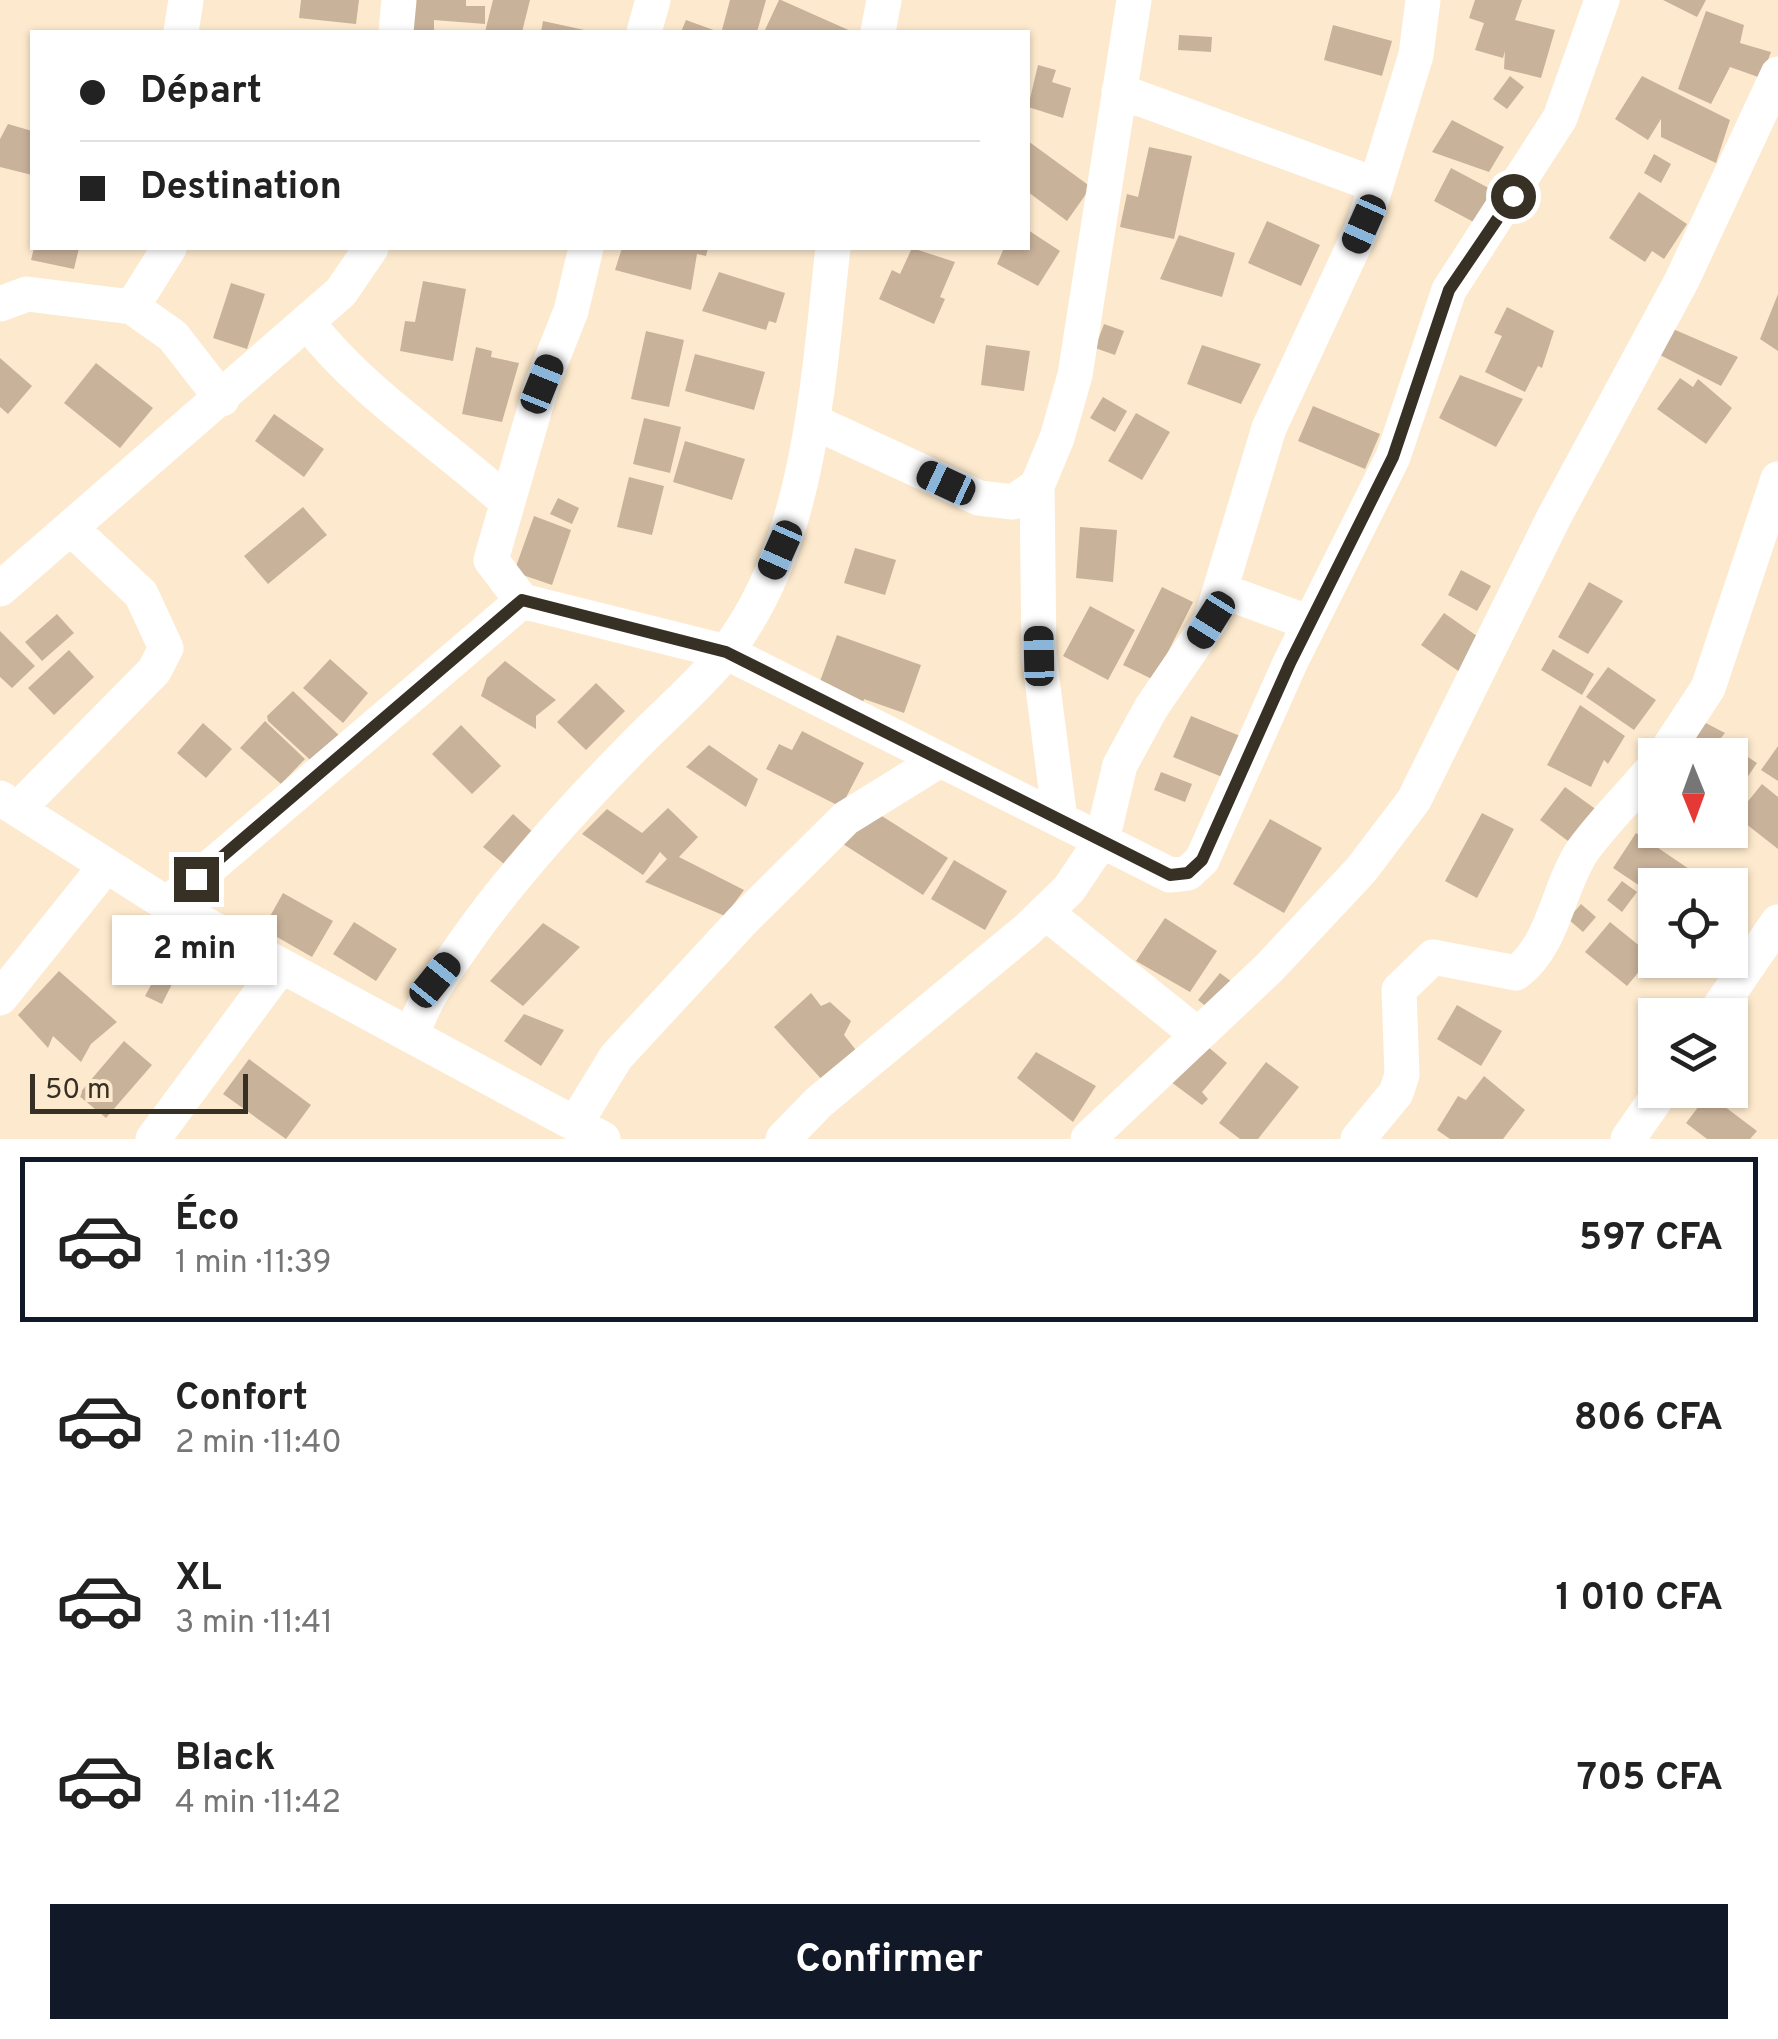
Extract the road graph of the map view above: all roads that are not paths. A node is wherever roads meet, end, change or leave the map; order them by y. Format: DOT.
graph roads {
  1 [pos="186,0"];
  2 [pos="399,0"];
  3 [pos="653,0"];
  4 [pos="884,0"];
  5 [pos="1134,0"];
  6 [pos="1423,0"];
  7 [pos="1602,0"];
  8 [pos="181,30"];
  9 [pos="396,30"];
  10 [pos="645,30"];
  11 [pos="878,30"];
  12 [pos="1778,74"];
  13 [pos="1119,91"];
  14 [pos="1376,185"];
  15 [pos="190,250"];
  16 [pos="370,250"];
  17 [pos="585,250"];
  18 [pos="833,250"];
  19 [pos="165,255"];
  20 [pos="0,304"];
  21 [pos="132,307"];
  22 [pos="307,322"];
  23 [pos="222,398"];
  24 [pos="814,422"];
  25 [pos="1778,480"];
  26 [pos="1037,486"];
  27 [pos="506,501"];
  28 [pos="73,530"];
  29 [pos="0,589"];
  30 [pos="1220,590"];
  31 [pos="522,600"];
  32 [pos="1310,623"];
  33 [pos="726,652"];
  34 [pos="1675,738"];
  35 [pos="938,761"];
  36 [pos="1638,786"];
  37 [pos="9,803"];
  38 [pos="1060,820"];
  39 [pos="1102,840"];
  40 [pos="106,867"];
  41 [pos="166,904"];
  42 [pos="1045,912"];
  43 [pos="1778,922"];
  44 [pos="281,966"];
  45 [pos="0,998"];
  46 [pos="1726,998"];
  47 [pos="1198,1035"];
  48 [pos="412,1036"];
  49 [pos="1650,1108"];
  50 [pos="589,1131"];
  51 [pos="153,1139"];
  52 [pos="783,1139"];
  53 [pos="1088,1139"];
  54 [pos="1358,1139"];
  55 [pos="1628,1139"];
  1 -- 8 [label="street"];
  2 -- 9 [label="street"];
  3 -- 10 [label="street"];
  4 -- 11 [label="street"];
  5 -- 13 [label="street"];
  6 -- 14 [label="street"];
  7 -- 32 [label="street"];
  12 -- 47 [label="street"];
  13 -- 14 [label="street"];
  13 -- 26 [label="street"];
  14 -- 30 [label="street"];
  15 -- 19 [label="street"];
  16 -- 22 [label="street"];
  17 -- 27 [label="street"];
  18 -- 24 [label="street"];
  19 -- 21 [label="street"];
  20 -- 21 [label="street"];
  21 -- 23 [label="street"];
  22 -- 23 [label="street"];
  22 -- 27 [label="street"];
  23 -- 28 [label="street"];
  24 -- 26 [label="street"];
  24 -- 33 [label="street"];
  25 -- 34 [label="street"];
  26 -- 38 [label="street"];
  27 -- 31 [label="street"];
  28 -- 29 [label="street"];
  28 -- 37 [label="street"];
  30 -- 32 [label="street"];
  30 -- 39 [label="street"];
  31 -- 33 [label="street"];
  31 -- 41 [label="street"];
  32 -- 39 [label="street"];
  33 -- 35 [label="street"];
  33 -- 48 [label="street"];
  35 -- 38 [label="street"];
  35 -- 50 [label="street"];
  36 -- 54 [label="street"];
  37 -- 40 [label="street"];
  38 -- 39 [label="street"];
  39 -- 42 [label="street"];
  40 -- 41 [label="street"];
  40 -- 45 [label="street"];
  41 -- 44 [label="street"];
  42 -- 47 [label="street"];
  42 -- 52 [label="street"];
  43 -- 46 [label="street"];
  44 -- 48 [label="street"];
  44 -- 51 [label="street"];
  47 -- 53 [label="street"];
  48 -- 50 [label="street"];
  49 -- 55 [label="street"];
}
